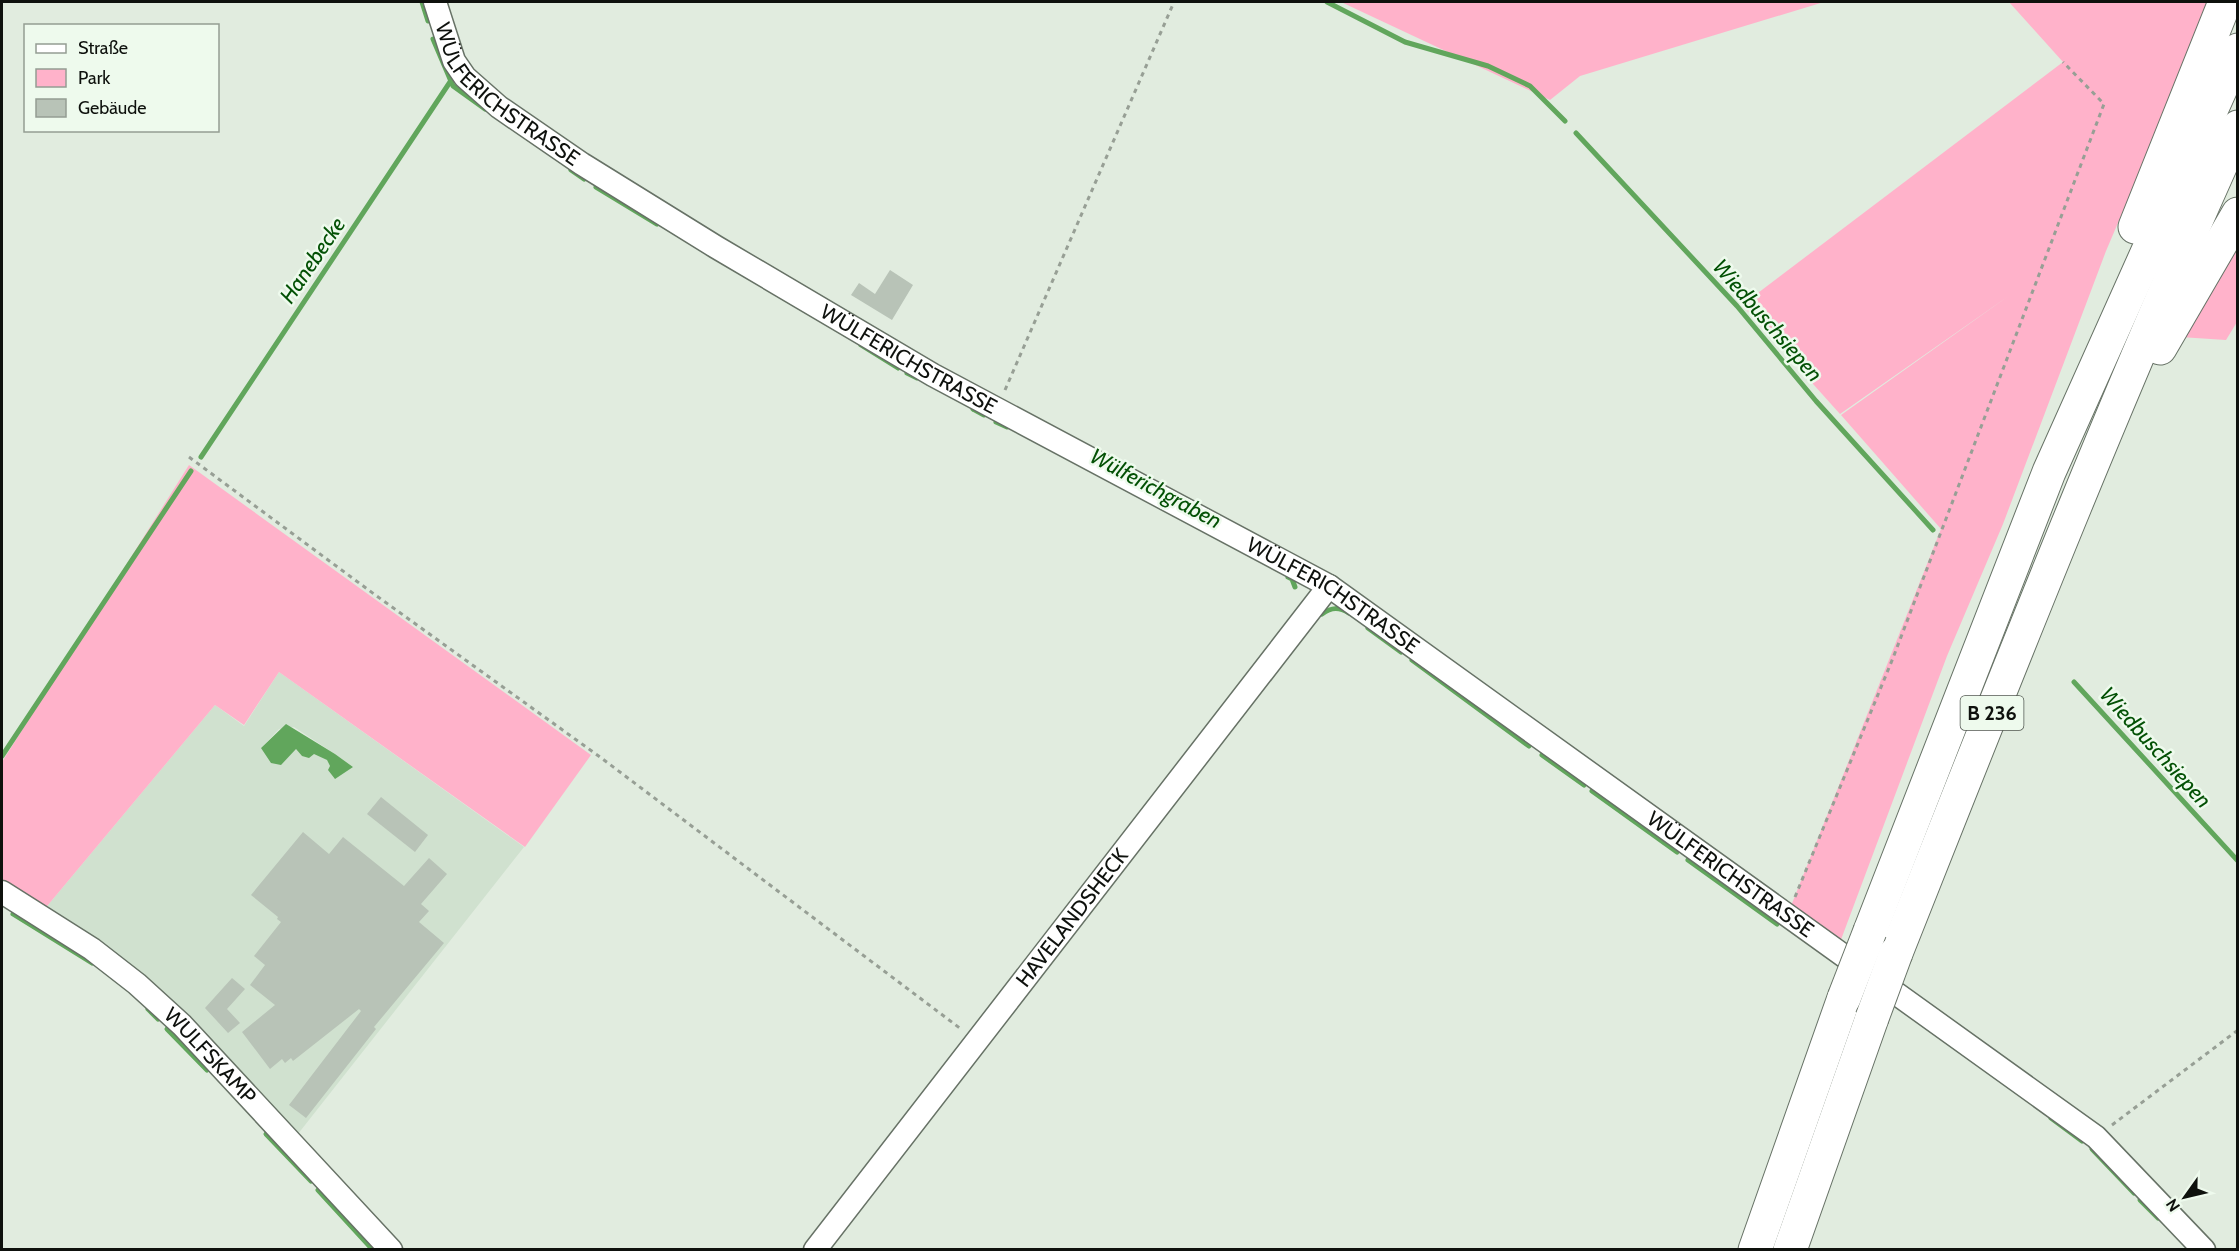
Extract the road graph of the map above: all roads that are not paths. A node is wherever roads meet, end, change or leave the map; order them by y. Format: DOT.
graph roads {
  1 [pos="435,2"];
  2 [pos="2225,2"];
  3 [pos="2238,50"];
  4 [pos="2238,127"];
  5 [pos="2238,214"];
  6 [pos="2049,472"];
  7 [pos="2089,474"];
  8 [pos="1329,586"];
  9 [pos="2,892"];
  10 [pos="391,1250"];
  11 [pos="815,1250"];
  12 [pos="1755,1250"];
  13 [pos="1790,1250"];
  14 [pos="2205,1250"];
  1 -- 8 [label="street, WÜLFERICHSTRASSE"];
  2 -- 6 [label="highway"];
  3 -- 6 [label="highway, B 236"];
  4 -- 7 [label="highway, B 236"];
  5 -- 7 [label="highway"];
  6 -- 12 [label="highway, B 236, bridge"];
  7 -- 13 [label="highway, B 236, bridge"];
  8 -- 11 [label="street, HAVELANDSHECK"];
  8 -- 14 [label="street, WÜLFERICHSTRASSE"];
  9 -- 10 [label="street, WULFSKAMP"];
}
